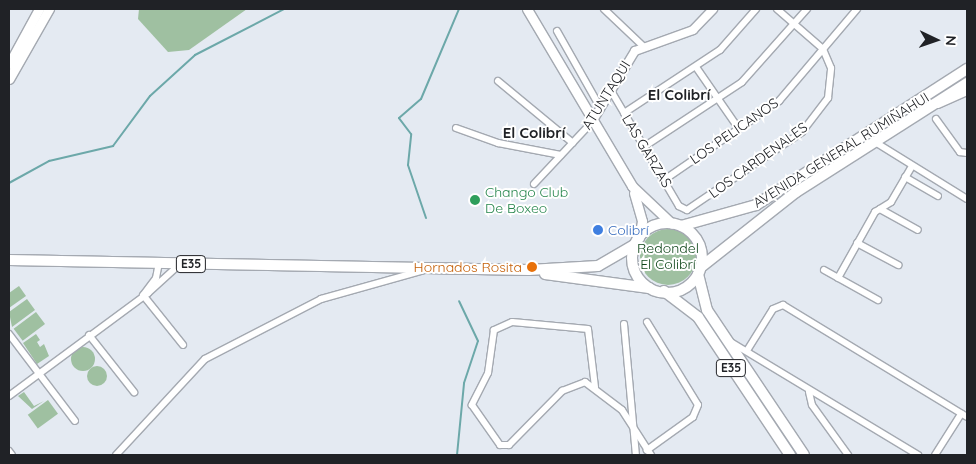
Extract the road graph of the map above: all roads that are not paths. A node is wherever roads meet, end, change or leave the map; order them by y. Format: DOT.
graph roads {
  1 [pos="39,9"];
  2 [pos="48,9"];
  3 [pos="527,9"];
  4 [pos="604,9"];
  5 [pos="712,9"];
  6 [pos="756,9"];
  7 [pos="777,9"];
  8 [pos="807,9"];
  9 [pos="857,9"];
  10 [pos="794,24"];
  11 [pos="557,31"];
  12 [pos="644,47"];
  13 [pos="823,49"];
  14 [pos="9,64"];
  15 [pos="696,67"];
  16 [pos="967,69"];
  17 [pos="9,79"];
  18 [pos="498,81"];
  19 [pos="967,82"];
  20 [pos="610,89"];
  21 [pos="967,92"];
  22 [pos="717,99"];
  23 [pos="932,105"];
  24 [pos="600,107"];
  25 [pos="624,113"];
  26 [pos="936,119"];
  27 [pos="592,122"];
  28 [pos="456,128"];
  29 [pos="739,129"];
  30 [pos="875,142"];
  31 [pos="572,143"];
  32 [pos="645,146"];
  33 [pos="967,152"];
  34 [pos="561,155"];
  35 [pos="912,166"];
  36 [pos="905,177"];
  37 [pos="664,180"];
  38 [pos="534,184"];
  39 [pos="632,186"];
  40 [pos="938,196"];
  41 [pos="967,199"];
  42 [pos="880,209"];
  43 [pos="687,210"];
  44 [pos="676,225"];
  45 [pos="918,230"];
  46 [pos="638,241"];
  47 [pos="857,243"];
  48 [pos="9,260"];
  49 [pos="159,263"];
  50 [pos="180,264"];
  51 [pos="898,264"];
  52 [pos="429,269"];
  53 [pos="529,270"];
  54 [pos="699,270"];
  55 [pos="824,270"];
  56 [pos="838,278"];
  57 [pos="649,288"];
  58 [pos="663,291"];
  59 [pos="143,295"];
  60 [pos="878,300"];
  61 [pos="647,322"];
  62 [pos="624,324"];
  63 [pos="9,334"];
  64 [pos="89,335"];
  65 [pos="724,336"];
  66 [pos="183,345"];
  67 [pos="748,349"];
  68 [pos="39,373"];
  69 [pos="595,388"];
  70 [pos="134,392"];
  71 [pos="809,392"];
  72 [pos="9,396"];
  73 [pos="964,415"];
  74 [pos="75,421"];
  75 [pos="634,428"];
  76 [pos="781,443"];
  77 [pos="9,451"];
  78 [pos="649,452"];
  79 [pos="12,455"];
  80 [pos="116,455"];
  81 [pos="636,455"];
  82 [pos="782,455"];
  83 [pos="790,455"];
  84 [pos="804,455"];
  85 [pos="848,455"];
  86 [pos="918,455"];
  87 [pos="935,455"];
  1 -- 14 [label="main road"];
  2 -- 17 [label="main road"];
  3 -- 27 [label="main road"];
  4 -- 12 [label="street"];
  5 -- 12 [label="street, ATUNTAQUI"];
  6 -- 15 [label="street"];
  7 -- 10 [label="street"];
  8 -- 10 [label="street"];
  9 -- 13 [label="street, LOS PELICANOS"];
  10 -- 13 [label="street"];
  10 -- 22 [label="street"];
  11 -- 24 [label="street"];
  12 -- 20 [label="street, ATUNTAQUI"];
  13 -- 29 [label="street, LOS PELICANOS"];
  13 -- 43 [label="street, LOS CARDENALES"];
  15 -- 22 [label="street"];
  15 -- 25 [label="street"];
  16 -- 44 [label="highway, AVENIDA GENERAL RUMIÑAHUI"];
  18 -- 31 [label="street"];
  19 -- 23 [label="highway, AVENIDA GENERAL RUMIÑAHUI"];
  20 -- 24 [label="street, ATUNTAQUI"];
  20 -- 25 [label="street, LAS GARZAS"];
  21 -- 23 [label="street"];
  22 -- 29 [label="street"];
  22 -- 32 [label="street"];
  23 -- 30 [label="highway, AVENIDA GENERAL RUMIÑAHUI"];
  24 -- 27 [label="street, ATUNTAQUI"];
  25 -- 32 [label="street, LAS GARZAS"];
  26 -- 33 [label="street"];
  27 -- 31 [label="street, ATUNTAQUI"];
  27 -- 39 [label="main road"];
  28 -- 34 [label="street"];
  29 -- 37 [label="street, LOS PELICANOS"];
  30 -- 35 [label="street"];
  30 -- 54 [label="highway, AVENIDA GENERAL RUMIÑAHUI"];
  31 -- 34 [label="street, ATUNTAQUI"];
  32 -- 37 [label="street, LAS GARZAS"];
  34 -- 38 [label="street, ATUNTAQUI"];
  35 -- 36 [label="street"];
  35 -- 41 [label="street"];
  36 -- 40 [label="street"];
  36 -- 42 [label="street"];
  37 -- 43 [label="street, LAS GARZAS"];
  39 -- 44 [label="main road"];
  39 -- 46 [label="main road"];
  42 -- 45 [label="street"];
  42 -- 47 [label="street"];
  44 -- 46 [label="highway, E35"];
  44 -- 54 [label="highway, E35"];
  46 -- 53 [label="highway, E35"];
  46 -- 57 [label="highway"];
  47 -- 51 [label="street"];
  47 -- 56 [label="street"];
  48 -- 49 [label="highway, E35"];
  49 -- 50 [label="highway, E35"];
  49 -- 59 [label="street"];
  50 -- 52 [label="highway, E35"];
  50 -- 59 [label="street"];
  52 -- 53 [label="highway, E35"];
  52 -- 80 [label="street"];
  53 -- 57 [label="highway, E35"];
  54 -- 58 [label="highway, E35"];
  54 -- 65 [label="highway, E35"];
  55 -- 56 [label="street"];
  56 -- 60 [label="street"];
  57 -- 58 [label="highway, E35"];
  58 -- 76 [label="highway, E35"];
  59 -- 64 [label="street"];
  59 -- 66 [label="street"];
  61 -- 78 [label="street"];
  62 -- 75 [label="street"];
  63 -- 68 [label="street"];
  64 -- 68 [label="street"];
  64 -- 70 [label="street"];
  65 -- 67 [label="street"];
  65 -- 84 [label="highway, E35"];
  67 -- 71 [label="street"];
  67 -- 73 [label="street"];
  68 -- 72 [label="street"];
  68 -- 74 [label="street"];
  69 -- 69 [label="street"];
  69 -- 75 [label="street"];
  71 -- 85 [label="street"];
  71 -- 86 [label="street"];
  73 -- 87 [label="street"];
  75 -- 78 [label="street"];
  75 -- 81 [label="street"];
  76 -- 82 [label="street"];
  76 -- 83 [label="highway, E35"];
  77 -- 79 [label="street"];
}
